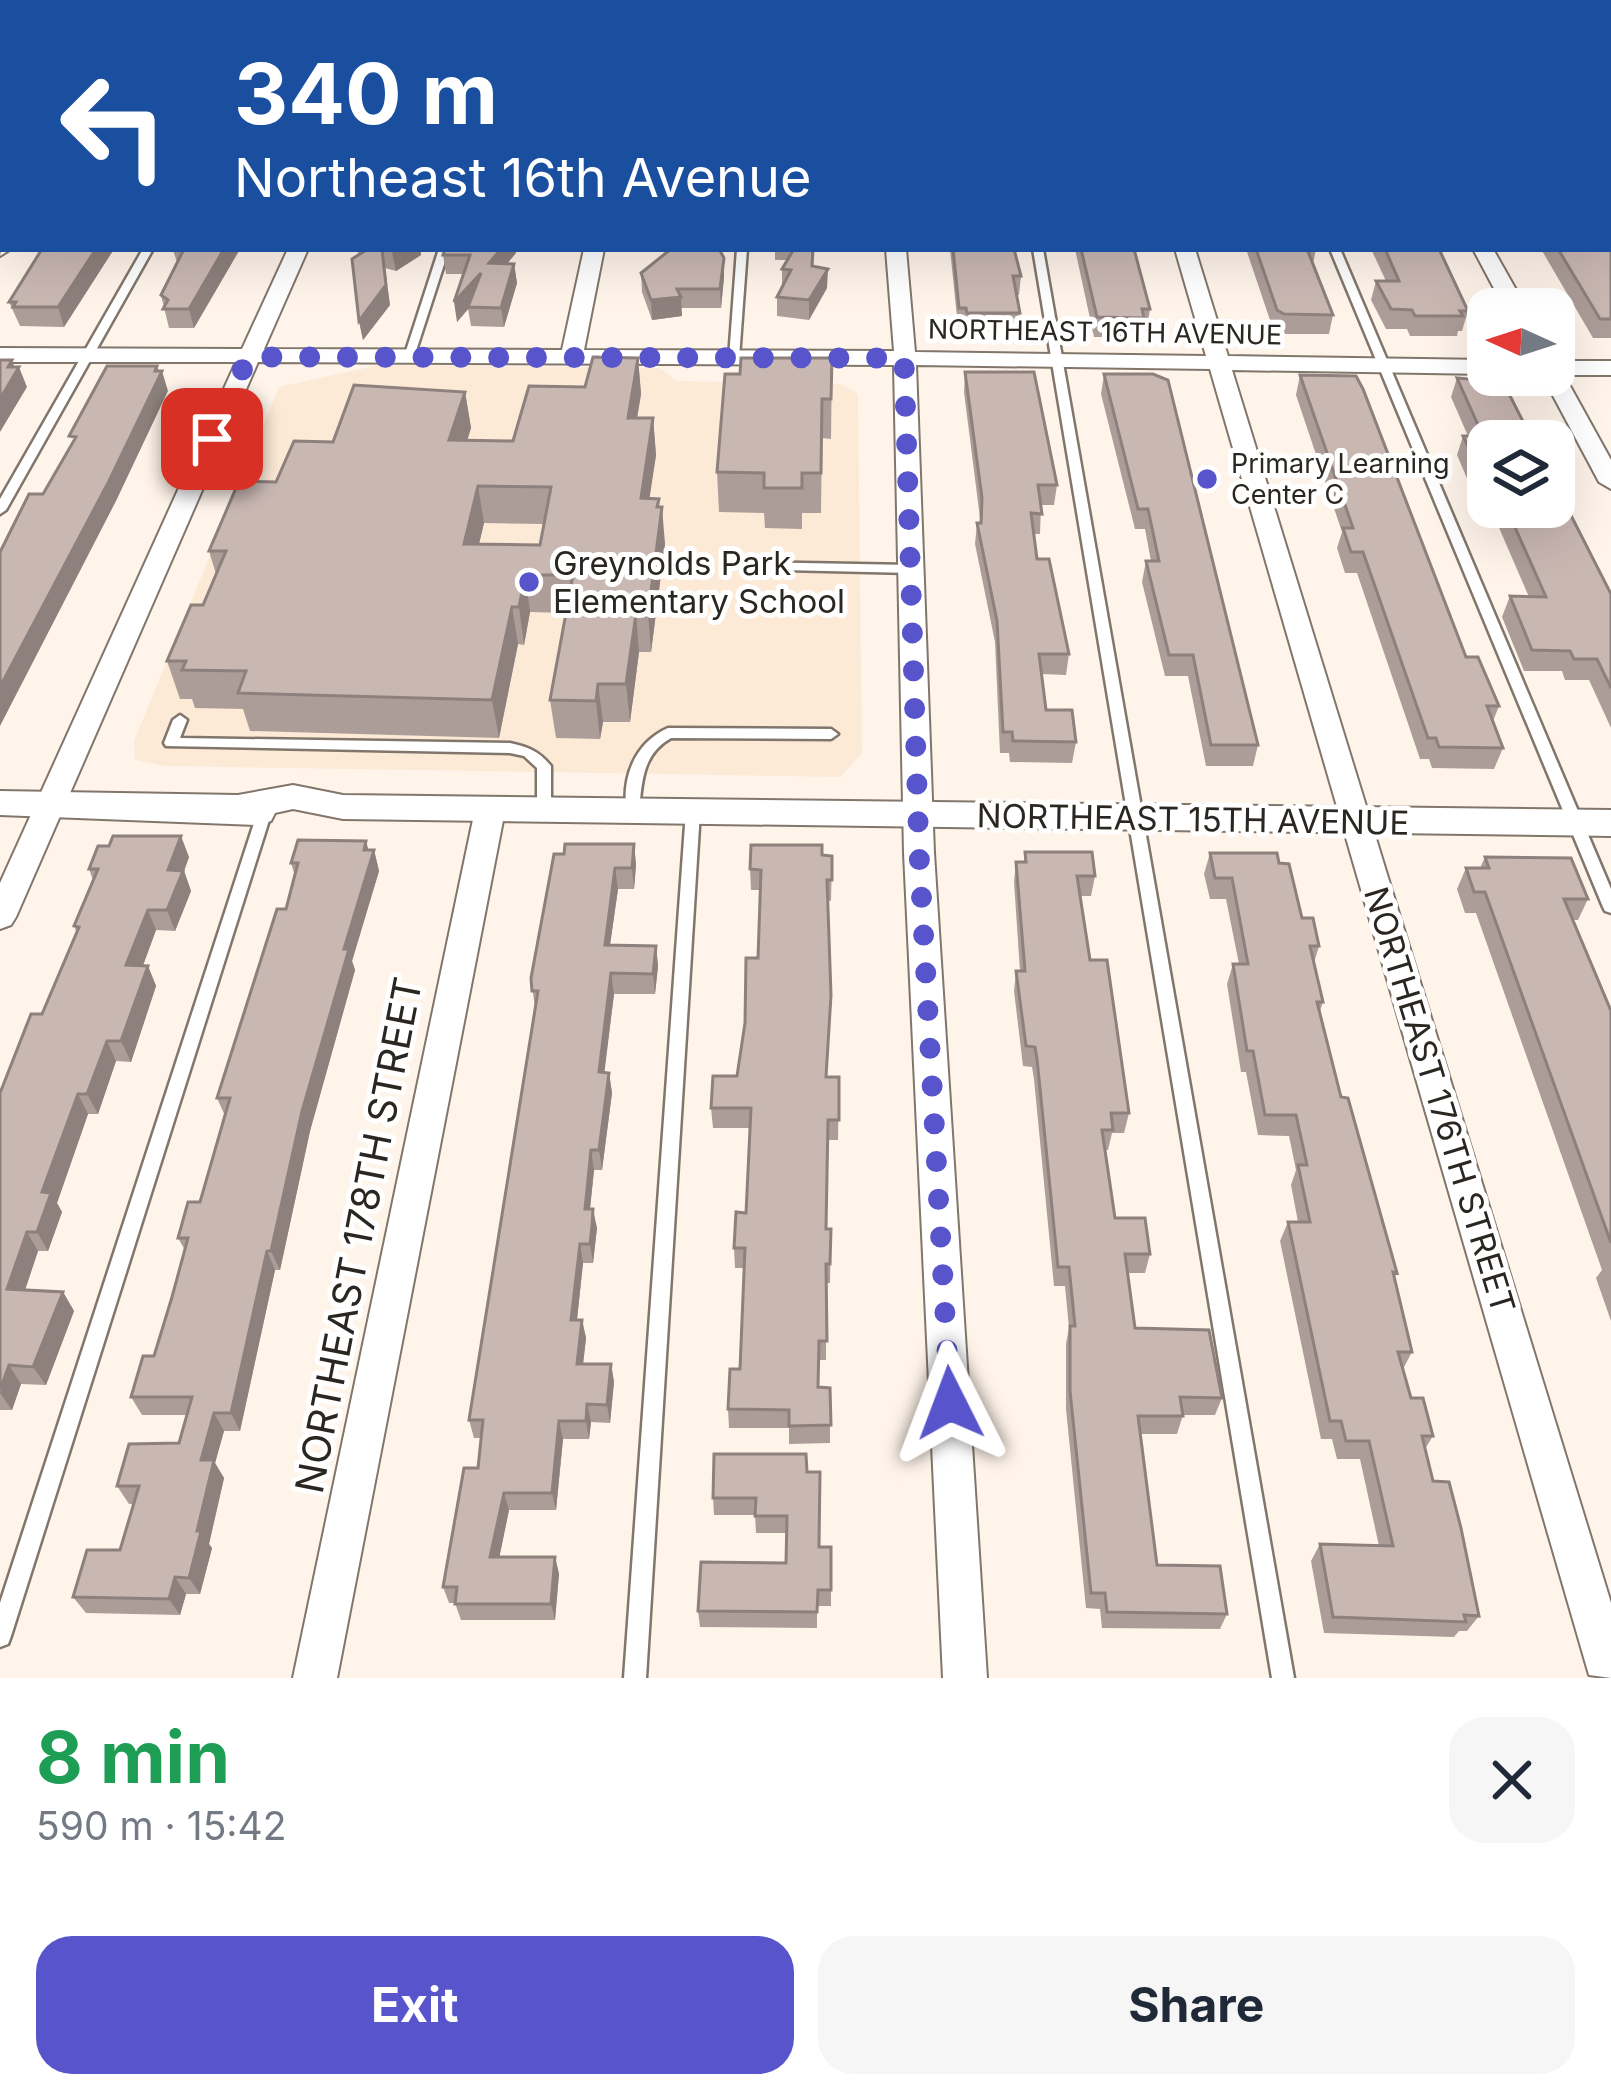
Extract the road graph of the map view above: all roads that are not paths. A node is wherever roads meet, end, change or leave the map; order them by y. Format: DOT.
graph roads {
  1 [pos="146,252"];
  2 [pos="297,252"];
  3 [pos="443,252"];
  4 [pos="593,252"];
  5 [pos="742,252"];
  6 [pos="896,252"];
  7 [pos="1039,252"];
  8 [pos="1186,252"];
  9 [pos="1336,252"];
  10 [pos="1485,252"];
  11 [pos="1504,288"];
  12 [pos="0,355"];
  13 [pos="88,356"];
  14 [pos="248,357"];
  15 [pos="409,357"];
  16 [pos="572,357"];
  17 [pos="734,358"];
  18 [pos="904,358"];
  19 [pos="1058,362"];
  20 [pos="1220,365"];
  21 [pos="1384,365"];
  22 [pos="1467,367"];
  23 [pos="1611,368"];
  24 [pos="1575,370"];
  25 [pos="1566,396"];
  26 [pos="1611,482"];
  27 [pos="0,510"];
  28 [pos="750,566"];
  29 [pos="911,568"];
  30 [pos="180,720"];
  31 [pos="831,734"];
  32 [pos="0,803"];
  33 [pos="52,803"];
  34 [pos="490,809"];
  35 [pos="544,810"];
  36 [pos="632,810"];
  37 [pos="251,811"];
  38 [pos="693,811"];
  39 [pos="918,816"];
  40 [pos="1138,818"];
  41 [pos="1358,820"];
  42 [pos="1593,822"];
  43 [pos="1611,907"];
  44 [pos="0,917"];
  45 [pos="0,1636"];
  46 [pos="1611,1675"];
  47 [pos="315,1678"];
  48 [pos="635,1678"];
  49 [pos="965,1678"];
  50 [pos="1283,1678"];
  1 -- 13 [label="lane"];
  2 -- 14 [label="street"];
  3 -- 15 [label="lane"];
  4 -- 16 [label="street"];
  5 -- 17 [label="lane"];
  6 -- 18 [label="street"];
  7 -- 19 [label="lane"];
  8 -- 20 [label="street, NORTHEAST 176TH STREET"];
  9 -- 21 [label="lane"];
  10 -- 11 [label="street"];
  12 -- 13 [label="street, NORTHEAST 16TH AVENUE"];
  13 -- 14 [label="street, NORTHEAST 16TH AVENUE"];
  13 -- 27 [label="lane"];
  14 -- 15 [label="street, NORTHEAST 16TH AVENUE"];
  14 -- 33 [label="street"];
  15 -- 16 [label="street, NORTHEAST 16TH AVENUE"];
  16 -- 17 [label="street, NORTHEAST 16TH AVENUE"];
  17 -- 18 [label="street, NORTHEAST 16TH AVENUE"];
  18 -- 19 [label="street, NORTHEAST 16TH AVENUE"];
  18 -- 29 [label="street"];
  19 -- 20 [label="street, NORTHEAST 16TH AVENUE"];
  19 -- 40 [label="lane"];
  20 -- 21 [label="street, NORTHEAST 16TH AVENUE"];
  20 -- 41 [label="street, NORTHEAST 176TH STREET"];
  21 -- 22 [label="street, NORTHEAST 16TH AVENUE"];
  21 -- 42 [label="lane"];
  23 -- 24 [label="street"];
  25 -- 26 [label="street"];
  28 -- 29 [label="lane"];
  29 -- 39 [label="street"];
  30 -- 35 [label="lane"];
  31 -- 36 [label="lane"];
  32 -- 33 [label="street, NORTHEAST 15TH AVENUE"];
  33 -- 37 [label="street, NORTHEAST 15TH AVENUE"];
  33 -- 44 [label="street"];
  34 -- 35 [label="street, NORTHEAST 15TH AVENUE"];
  34 -- 37 [label="street, NORTHEAST 15TH AVENUE"];
  34 -- 47 [label="street, NORTHEAST 178TH STREET"];
  35 -- 36 [label="street, NORTHEAST 15TH AVENUE"];
  36 -- 38 [label="street, NORTHEAST 15TH AVENUE"];
  37 -- 45 [label="lane"];
  38 -- 39 [label="street, NORTHEAST 15TH AVENUE"];
  38 -- 48 [label="lane"];
  39 -- 40 [label="street, NORTHEAST 15TH AVENUE"];
  39 -- 49 [label="street"];
  40 -- 41 [label="street, NORTHEAST 15TH AVENUE"];
  40 -- 50 [label="lane"];
  41 -- 42 [label="street, NORTHEAST 15TH AVENUE"];
  41 -- 46 [label="street, NORTHEAST 176TH STREET"];
  42 -- 43 [label="lane"];
}
